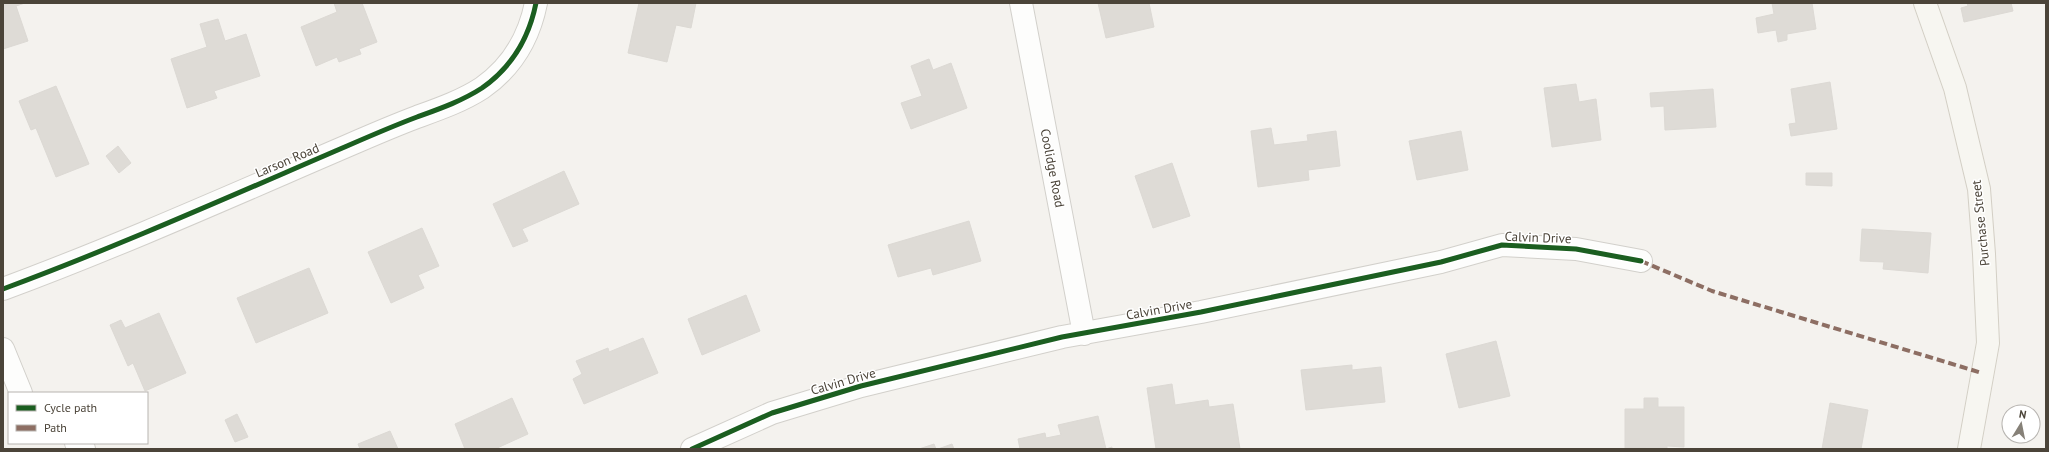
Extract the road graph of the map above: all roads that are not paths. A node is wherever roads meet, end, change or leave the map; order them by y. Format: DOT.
graph roads {
  1 [pos="536,3"];
  2 [pos="1021,3"];
  3 [pos="1925,3"];
  4 [pos="1641,261"];
  5 [pos="3,289"];
  6 [pos="1084,334"];
  7 [pos="3,349"];
  8 [pos="21,392"];
  9 [pos="692,449"];
  10 [pos="1969,449"];
  1 -- 5 [label="street, Larson Road"];
  2 -- 6 [label="street, Coolidge Road"];
  3 -- 10 [label="main road, Purchase Street"];
  4 -- 6 [label="street, Calvin Drive"];
  6 -- 9 [label="street, Calvin Drive"];
  7 -- 8 [label="street"];
}
